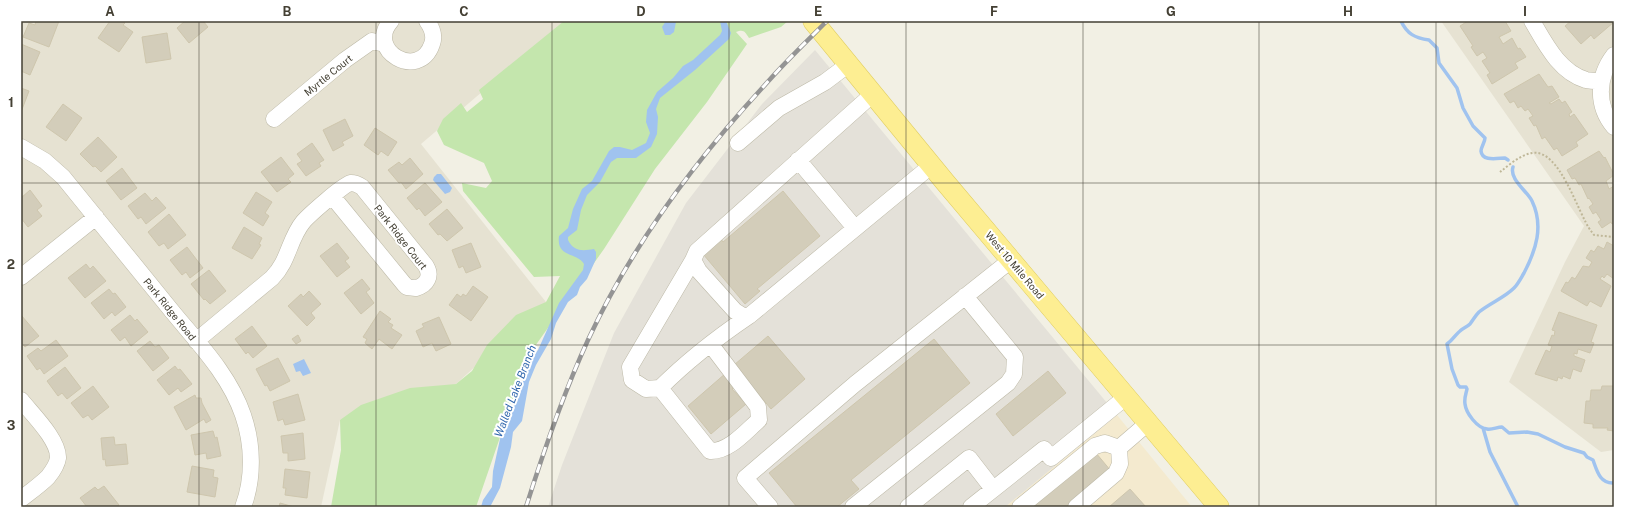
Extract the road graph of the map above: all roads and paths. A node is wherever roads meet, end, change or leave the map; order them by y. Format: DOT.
graph roads {
  1 [pos="391,21"];
  2 [pos="428,21"];
  3 [pos="813,21"];
  4 [pos="1532,21"];
  5 [pos="385,44"];
  6 [pos="1614,55"];
  7 [pos="849,64"];
  8 [pos="1601,80"];
  9 [pos="873,94"];
  10 [pos="274,119"];
  11 [pos="1614,127"];
  12 [pos="738,143"];
  13 [pos="21,146"];
  14 [pos="798,160"];
  15 [pos="932,165"];
  16 [pos="1500,172"];
  17 [pos="332,196"];
  18 [pos="96,217"];
  19 [pos="855,228"];
  20 [pos="1614,237"];
  21 [pos="693,260"];
  22 [pos="1011,260"];
  23 [pos="21,277"];
  24 [pos="965,296"];
  25 [pos="749,316"];
  26 [pos="196,341"];
  27 [pos="711,345"];
  28 [pos="660,388"];
  29 [pos="1126,397"];
  30 [pos="21,400"];
  31 [pos="1148,423"];
  32 [pos="1119,448"];
  33 [pos="993,489"];
  34 [pos="21,499"];
  35 [pos="243,507"];
  36 [pos="770,507"];
  37 [pos="853,507"];
  38 [pos="908,507"];
  39 [pos="971,507"];
  40 [pos="1020,507"];
  41 [pos="1076,507"];
  42 [pos="1219,507"];
  1 -- 5 [label="street"];
  2 -- 5 [label="street"];
  3 -- 7 [label="main road, West 10 Mile Road"];
  4 -- 8 [label="street"];
  5 -- 10 [label="street, Myrtle Court"];
  6 -- 8 [label="street"];
  7 -- 9 [label="main road, West 10 Mile Road"];
  7 -- 12 [label="street"];
  8 -- 11 [label="street"];
  9 -- 14 [label="street"];
  9 -- 15 [label="main road, West 10 Mile Road"];
  13 -- 18 [label="street, Park Ridge Road"];
  14 -- 19 [label="street"];
  14 -- 21 [label="street"];
  15 -- 19 [label="street"];
  15 -- 22 [label="main road, West 10 Mile Road"];
  16 -- 20 [label="path"];
  17 -- 17 [label="street, Park Ridge Court"];
  17 -- 26 [label="street, Park Ridge Court"];
  18 -- 23 [label="street"];
  18 -- 26 [label="street, Park Ridge Road"];
  19 -- 25 [label="street"];
  21 -- 25 [label="street"];
  21 -- 28 [label="street"];
  22 -- 24 [label="street"];
  22 -- 29 [label="main road, West 10 Mile Road"];
  24 -- 36 [label="street"];
  24 -- 37 [label="street"];
  25 -- 27 [label="street"];
  26 -- 35 [label="street, Park Ridge Road"];
  27 -- 28 [label="street"];
  27 -- 28 [label="street"];
  29 -- 31 [label="main road, West 10 Mile Road"];
  29 -- 33 [label="street"];
  30 -- 34 [label="street"];
  31 -- 32 [label="street"];
  31 -- 42 [label="main road, West 10 Mile Road"];
  32 -- 40 [label="street"];
  32 -- 41 [label="street"];
  33 -- 38 [label="street"];
  33 -- 39 [label="street"];
}
